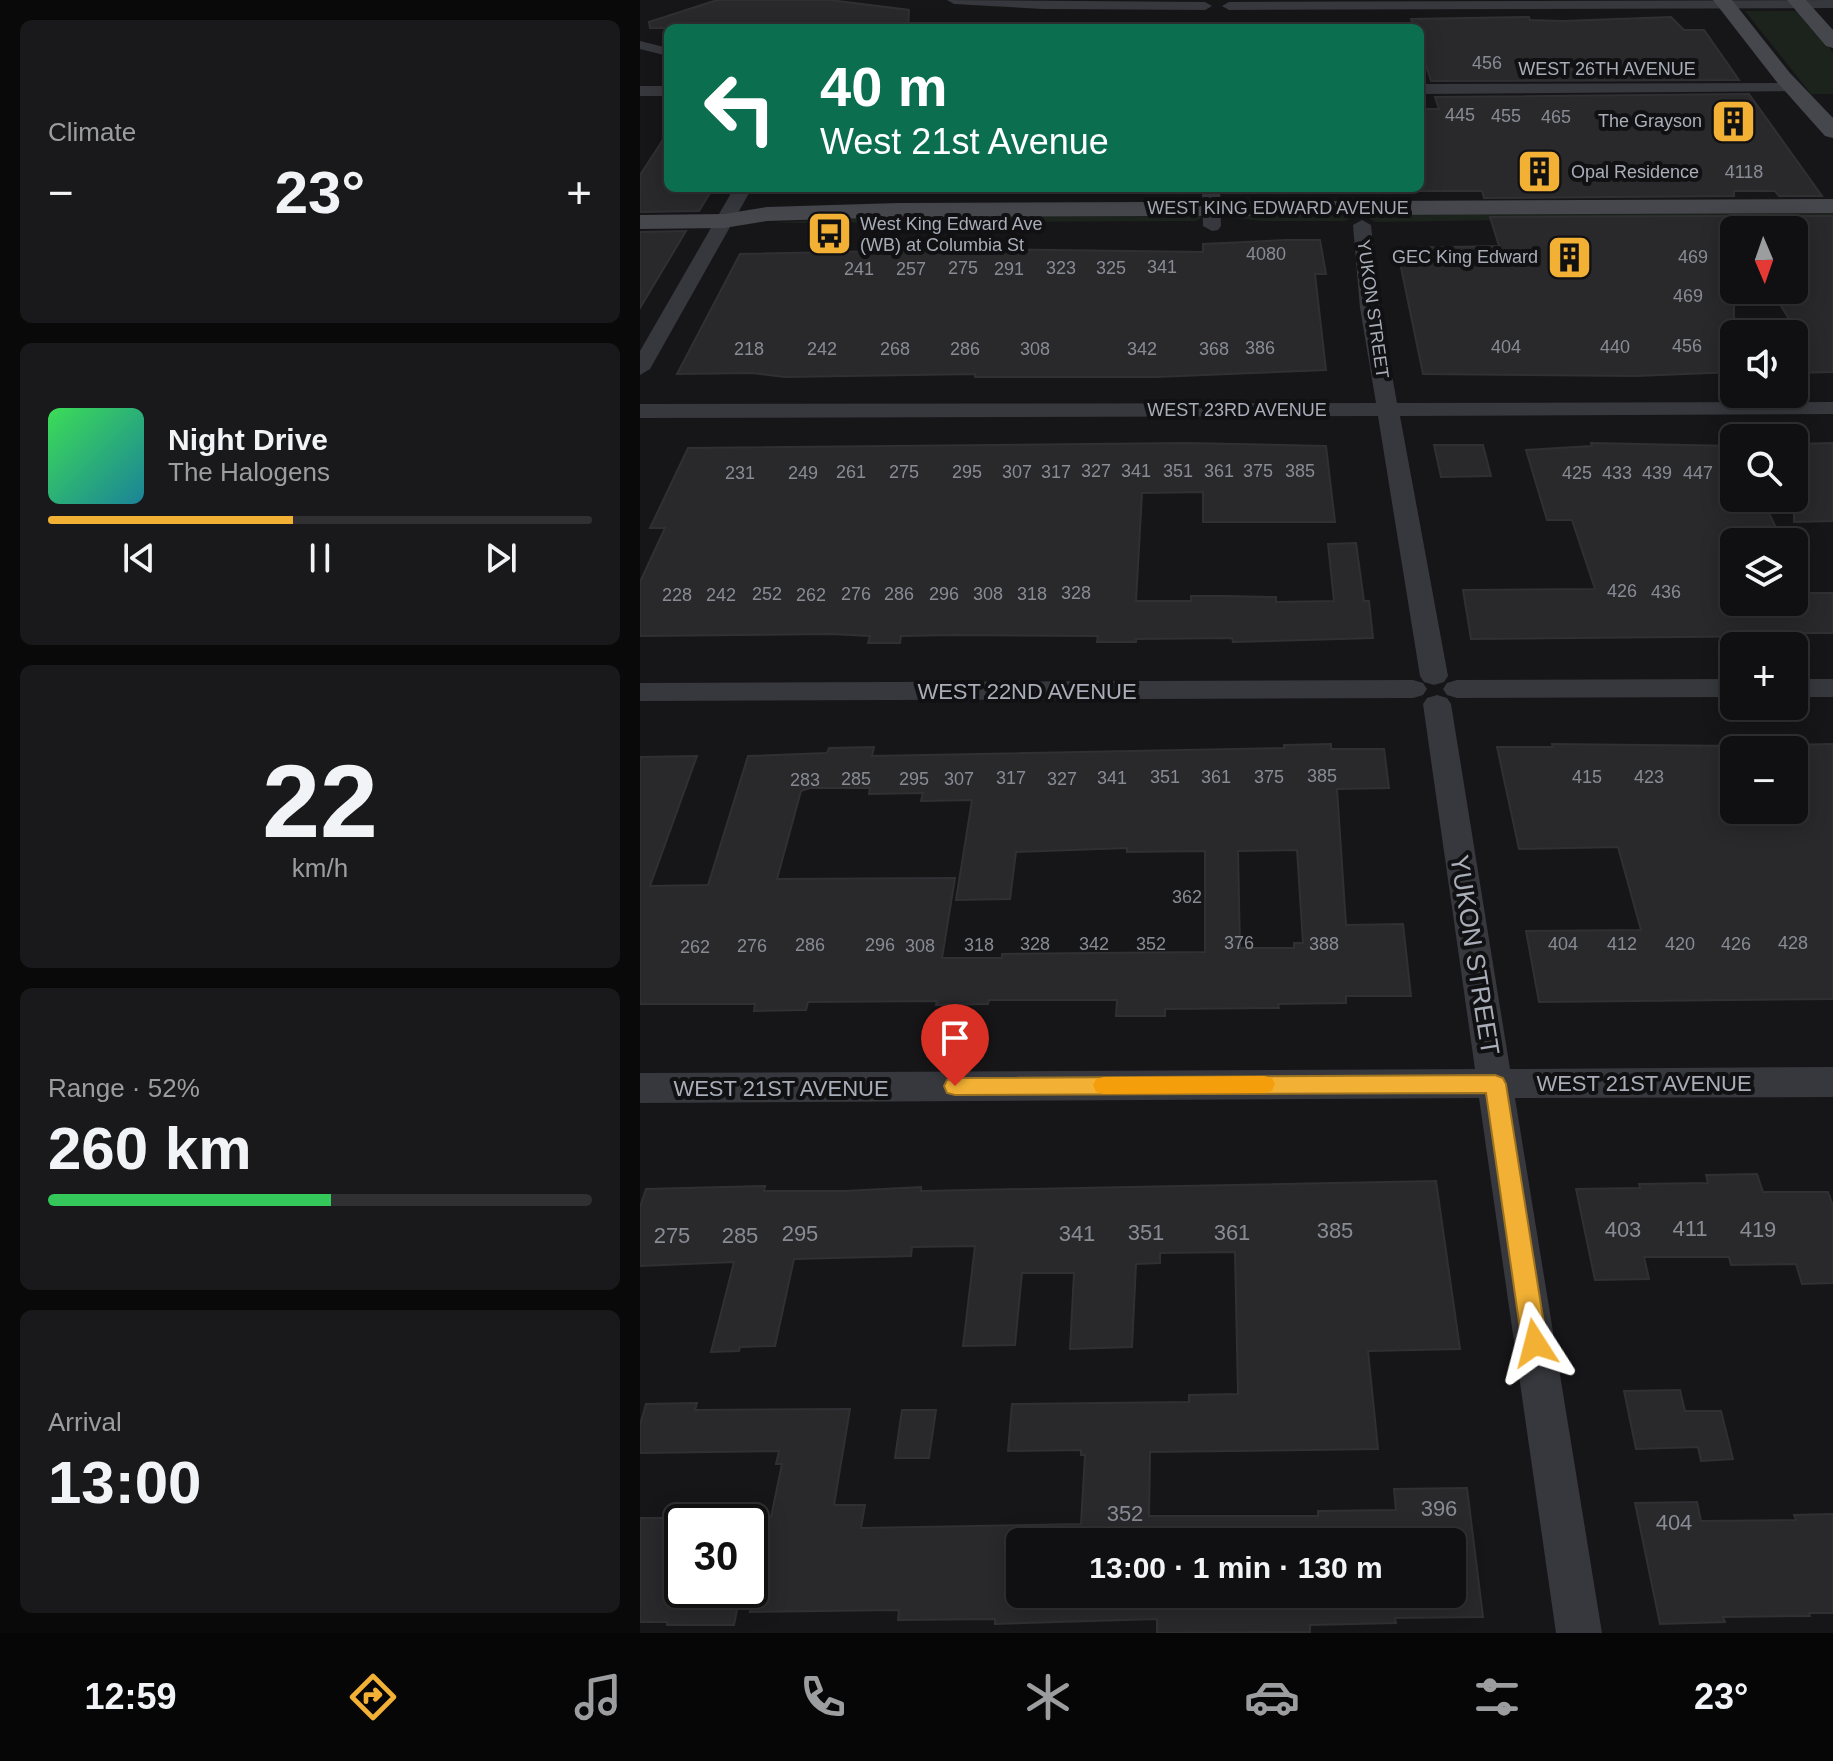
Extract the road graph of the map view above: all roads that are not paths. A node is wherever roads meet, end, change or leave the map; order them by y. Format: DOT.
graph roads {
  1 [pos="954,0"];
  2 [pos="1724,2"];
  3 [pos="1798,2"];
  4 [pos="1833,4"];
  5 [pos="1216,7"];
  6 [pos="1833,42"];
  7 [pos="640,45"];
  8 [pos="664,51"];
  9 [pos="1793,88"];
  10 [pos="1424,89"];
  11 [pos="640,91"];
  12 [pos="664,91"];
  13 [pos="1833,131"];
  14 [pos="741,192"];
  15 [pos="1833,206"];
  16 [pos="1211,208"];
  17 [pos="724,221"];
  18 [pos="640,222"];
  19 [pos="1833,224"];
  20 [pos="1362,225"];
  21 [pos="640,369"];
  22 [pos="1388,408"];
  23 [pos="1833,408"];
  24 [pos="640,411"];
  25 [pos="1720,688"];
  26 [pos="1808,688"];
  27 [pos="1833,688"];
  28 [pos="1435,689"];
  29 [pos="640,692"];
  30 [pos="1833,1082"];
  31 [pos="1495,1084"];
  32 [pos="640,1088"];
  33 [pos="1579,1633"];
  1 -- 5 [label="street"];
  2 -- 3 [label="street"];
  2 -- 5 [label="street"];
  2 -- 9 [label="main road"];
  3 -- 4 [label="street"];
  3 -- 6 [label="main road"];
  7 -- 8 [label="street"];
  9 -- 10 [label="street, WEST 26TH AVENUE"];
  9 -- 13 [label="main road"];
  11 -- 12 [label="street"];
  14 -- 17 [label="street"];
  15 -- 16 [label="main road, WEST KING EDWARD AVENUE"];
  16 -- 17 [label="main road, WEST KING EDWARD AVENUE"];
  16 -- 20 [label="main road, WEST KING EDWARD AVENUE"];
  17 -- 18 [label="main road, WEST KING EDWARD AVENUE"];
  17 -- 21 [label="street"];
  19 -- 20 [label="main road, WEST KING EDWARD AVENUE"];
  20 -- 22 [label="street, YUKON STREET"];
  22 -- 23 [label="street, WEST 23RD AVENUE"];
  22 -- 24 [label="street, WEST 23RD AVENUE"];
  22 -- 28 [label="street, YUKON STREET"];
  25 -- 28 [label="street, WEST 22ND AVENUE"];
  26 -- 27 [label="street"];
  28 -- 29 [label="street, WEST 22ND AVENUE"];
  28 -- 31 [label="street, YUKON STREET"];
  30 -- 31 [label="street, WEST 21ST AVENUE"];
  31 -- 32 [label="street, WEST 21ST AVENUE"];
  31 -- 33 [label="street, YUKON STREET"];
}
